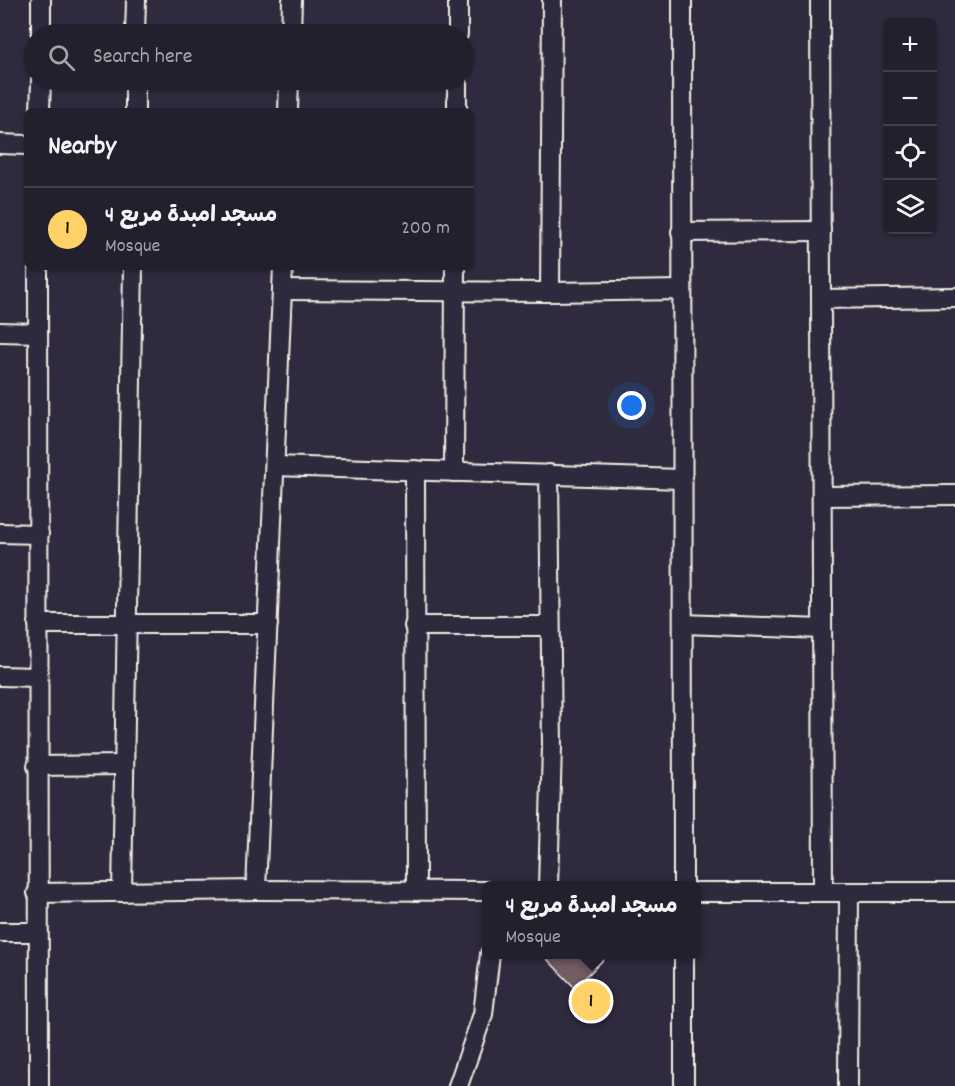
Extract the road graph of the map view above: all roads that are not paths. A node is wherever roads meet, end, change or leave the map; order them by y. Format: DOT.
graph roads {
  1 [pos="41,0"];
  2 [pos="136,0"];
  3 [pos="292,0"];
  4 [pos="458,0"];
  5 [pos="552,0"];
  6 [pos="682,0"];
  7 [pos="820,0"];
  8 [pos="41,24"];
  9 [pos="135,24"];
  10 [pos="291,24"];
  11 [pos="458,24"];
  12 [pos="41,90"];
  13 [pos="135,90"];
  14 [pos="289,90"];
  15 [pos="457,90"];
  16 [pos="40,108"];
  17 [pos="135,108"];
  18 [pos="288,108"];
  19 [pos="457,108"];
  20 [pos="0,144"];
  21 [pos="24,145"];
  22 [pos="821,231"];
  23 [pos="681,232"];
  24 [pos="38,270"];
  25 [pos="133,270"];
  26 [pos="283,270"];
  27 [pos="454,270"];
  28 [pos="282,290"];
  29 [pos="682,290"];
  30 [pos="454,291"];
  31 [pos="550,292"];
  32 [pos="955,297"];
  33 [pos="821,299"];
  34 [pos="0,332"];
  35 [pos="38,333"];
  36 [pos="275,466"];
  37 [pos="415,470"];
  38 [pos="454,472"];
  39 [pos="549,474"];
  40 [pos="682,479"];
  41 [pos="955,495"];
  42 [pos="822,496"];
  43 [pos="0,533"];
  44 [pos="39,534"];
  45 [pos="126,622"];
  46 [pos="38,624"];
  47 [pos="267,624"];
  48 [pos="683,624"];
  49 [pos="414,626"];
  50 [pos="549,626"];
  51 [pos="822,629"];
  52 [pos="0,676"];
  53 [pos="37,677"];
  54 [pos="124,765"];
  55 [pos="37,766"];
  56 [pos="548,881"];
  57 [pos="683,881"];
  58 [pos="256,890"];
  59 [pos="416,891"];
  60 [pos="482,891"];
  61 [pos="823,891"];
  62 [pos="123,892"];
  63 [pos="701,892"];
  64 [pos="849,892"];
  65 [pos="955,892"];
  66 [pos="37,893"];
  67 [pos="0,932"];
  68 [pos="37,932"];
  69 [pos="489,959"];
  70 [pos="684,959"];
  71 [pos="39,1086"];
  72 [pos="458,1086"];
  73 [pos="684,1086"];
  74 [pos="848,1086"];
  1 -- 8 [label="street"];
  2 -- 9 [label="street"];
  3 -- 10 [label="street"];
  4 -- 11 [label="street"];
  5 -- 31 [label="street"];
  6 -- 23 [label="street"];
  7 -- 22 [label="street"];
  12 -- 16 [label="street"];
  13 -- 17 [label="street"];
  14 -- 18 [label="street"];
  15 -- 19 [label="street"];
  20 -- 21 [label="street"];
  22 -- 23 [label="street"];
  22 -- 33 [label="street"];
  23 -- 29 [label="street"];
  24 -- 35 [label="street"];
  25 -- 45 [label="street"];
  26 -- 28 [label="street"];
  27 -- 30 [label="street"];
  28 -- 30 [label="street"];
  28 -- 36 [label="street"];
  29 -- 31 [label="street"];
  29 -- 40 [label="street"];
  30 -- 31 [label="street"];
  30 -- 38 [label="street"];
  32 -- 33 [label="street"];
  33 -- 42 [label="street"];
  34 -- 35 [label="street"];
  35 -- 44 [label="street"];
  36 -- 37 [label="street"];
  36 -- 47 [label="street"];
  37 -- 38 [label="street"];
  37 -- 49 [label="street"];
  38 -- 39 [label="street"];
  39 -- 40 [label="street"];
  39 -- 50 [label="street"];
  40 -- 48 [label="street"];
  41 -- 42 [label="street"];
  42 -- 51 [label="street"];
  43 -- 44 [label="street"];
  44 -- 46 [label="street"];
  45 -- 46 [label="street"];
  45 -- 47 [label="street"];
  45 -- 54 [label="street"];
  46 -- 53 [label="street"];
  47 -- 58 [label="street"];
  48 -- 51 [label="street"];
  48 -- 57 [label="street"];
  49 -- 50 [label="street"];
  49 -- 59 [label="street"];
  50 -- 56 [label="street"];
  51 -- 61 [label="street"];
  52 -- 53 [label="street"];
  53 -- 55 [label="street"];
  54 -- 55 [label="street"];
  54 -- 62 [label="street"];
  55 -- 66 [label="street"];
  58 -- 59 [label="street"];
  58 -- 62 [label="street"];
  59 -- 60 [label="street"];
  61 -- 63 [label="street"];
  61 -- 64 [label="street"];
  62 -- 66 [label="street"];
  64 -- 65 [label="street"];
  64 -- 74 [label="street"];
  66 -- 68 [label="street"];
  67 -- 68 [label="street"];
  68 -- 71 [label="street"];
  69 -- 72 [label="street"];
  70 -- 73 [label="street"];
}
